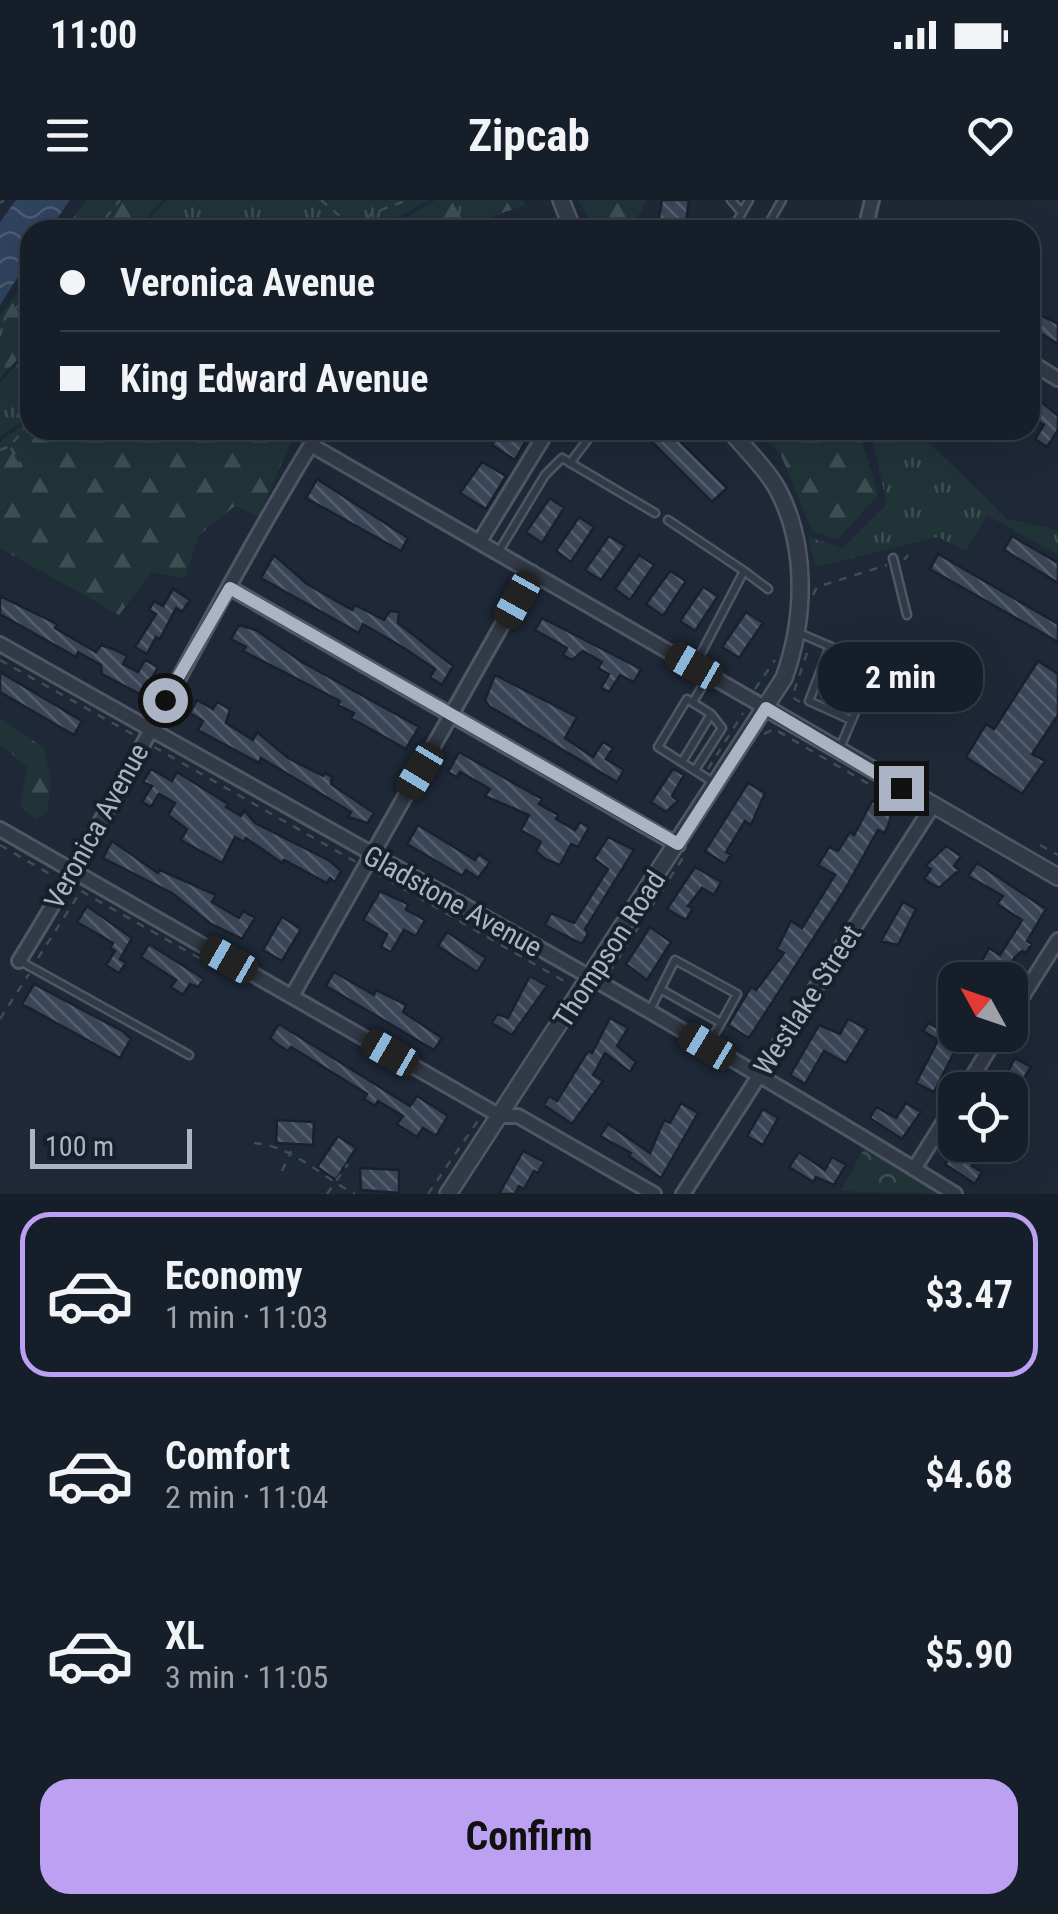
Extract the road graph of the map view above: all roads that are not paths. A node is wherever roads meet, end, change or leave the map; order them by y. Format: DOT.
graph roads {
  1 [pos="730,200"];
  2 [pos="749,200"];
  3 [pos="742,213"];
  4 [pos="738,220"];
  5 [pos="314,440"];
  6 [pos="542,440"];
  7 [pos="587,440"];
  8 [pos="738,440"];
  9 [pos="311,446"];
  10 [pos="570,463"];
  11 [pos="654,513"];
  12 [pos="668,520"];
  13 [pos="480,542"];
  14 [pos="498,552"];
  15 [pos="894,561"];
  16 [pos="744,571"];
  17 [pos="532,572"];
  18 [pos="230,588"];
  19 [pos="768,589"];
  20 [pos="907,615"];
  21 [pos="804,635"];
  22 [pos="0,644"];
  23 [pos="830,646"];
  24 [pos="694,666"];
  25 [pos="709,675"];
  26 [pos="693,702"];
  27 [pos="766,708"];
  28 [pos="711,714"];
  29 [pos="454,715"];
  30 [pos="852,720"];
  31 [pos="149,729"];
  32 [pos="838,751"];
  33 [pos="682,762"];
  34 [pos="695,770"];
  35 [pos="716,784"];
  36 [pos="925,810"];
  37 [pos="0,829"];
  38 [pos="678,844"];
  39 [pos="366,863"];
  40 [pos="66,876"];
  41 [pos="1058,877"];
  42 [pos="1058,940"];
  43 [pos="26,964"];
  44 [pos="591,976"];
  45 [pos="1028,988"];
  46 [pos="660,990"];
  47 [pos="292,996"];
  48 [pos="649,1011"];
  49 [pos="721,1022"];
  50 [pos="707,1046"];
  51 [pos="188,1055"];
  52 [pos="757,1076"];
  53 [pos="500,1116"];
  54 [pos="938,1131"];
  55 [pos="914,1169"];
  56 [pos="448,1194"];
  57 [pos="654,1194"];
  58 [pos="683,1194"];
  59 [pos="954,1194"];
  1 -- 3 [label="lane"];
  2 -- 3 [label="lane"];
  3 -- 4 [label="lane"];
  5 -- 9 [label="street, Veronica Avenue"];
  6 -- 13 [label="street"];
  7 -- 10 [label="lane"];
  8 -- 21 [label="street, Thompson Road"];
  9 -- 13 [label="street"];
  9 -- 18 [label="street, Veronica Avenue"];
  10 -- 11 [label="lane"];
  10 -- 14 [label="lane"];
  12 -- 16 [label="lane"];
  13 -- 14 [label="street"];
  14 -- 17 [label="street"];
  15 -- 20 [label="lane"];
  16 -- 19 [label="lane"];
  16 -- 24 [label="lane"];
  17 -- 24 [label="street"];
  17 -- 29 [label="street"];
  18 -- 29 [label="street"];
  18 -- 31 [label="street, Veronica Avenue"];
  21 -- 23 [label="lane"];
  21 -- 27 [label="street, Thompson Road"];
  22 -- 31 [label="street, Gladstone Avenue"];
  23 -- 30 [label="lane"];
  23 -- 30 [label="lane"];
  24 -- 25 [label="street"];
  25 -- 26 [label="lane"];
  25 -- 27 [label="street"];
  26 -- 28 [label="lane"];
  26 -- 33 [label="lane"];
  27 -- 32 [label="street"];
  27 -- 35 [label="street, Thompson Road"];
  28 -- 33 [label="lane"];
  28 -- 34 [label="lane"];
  29 -- 38 [label="street"];
  29 -- 39 [label="street"];
  30 -- 32 [label="lane"];
  31 -- 39 [label="street, Gladstone Avenue"];
  31 -- 40 [label="street, Veronica Avenue"];
  32 -- 36 [label="street"];
  33 -- 34 [label="lane"];
  34 -- 35 [label="lane"];
  35 -- 38 [label="street, Thompson Road"];
  36 -- 41 [label="street"];
  36 -- 52 [label="street, Westlake Street"];
  37 -- 40 [label="street"];
  38 -- 44 [label="street, Thompson Road"];
  39 -- 44 [label="street, Gladstone Avenue"];
  39 -- 47 [label="street"];
  40 -- 43 [label="street, Veronica Avenue"];
  40 -- 47 [label="street"];
  42 -- 45 [label="street"];
  43 -- 51 [label="lane"];
  44 -- 48 [label="street, Gladstone Avenue"];
  44 -- 53 [label="street, Thompson Road"];
  46 -- 48 [label="lane"];
  46 -- 49 [label="lane"];
  46 -- 49 [label="lane"];
  47 -- 53 [label="street"];
  48 -- 50 [label="street, Gladstone Avenue"];
  49 -- 50 [label="lane"];
  50 -- 52 [label="street, Gladstone Avenue"];
  52 -- 55 [label="street, Gladstone Avenue"];
  52 -- 58 [label="street, Westlake Street"];
  53 -- 56 [label="street, Thompson Road"];
  53 -- 57 [label="street"];
  54 -- 55 [label="street"];
  55 -- 59 [label="street, Gladstone Avenue"];
}
